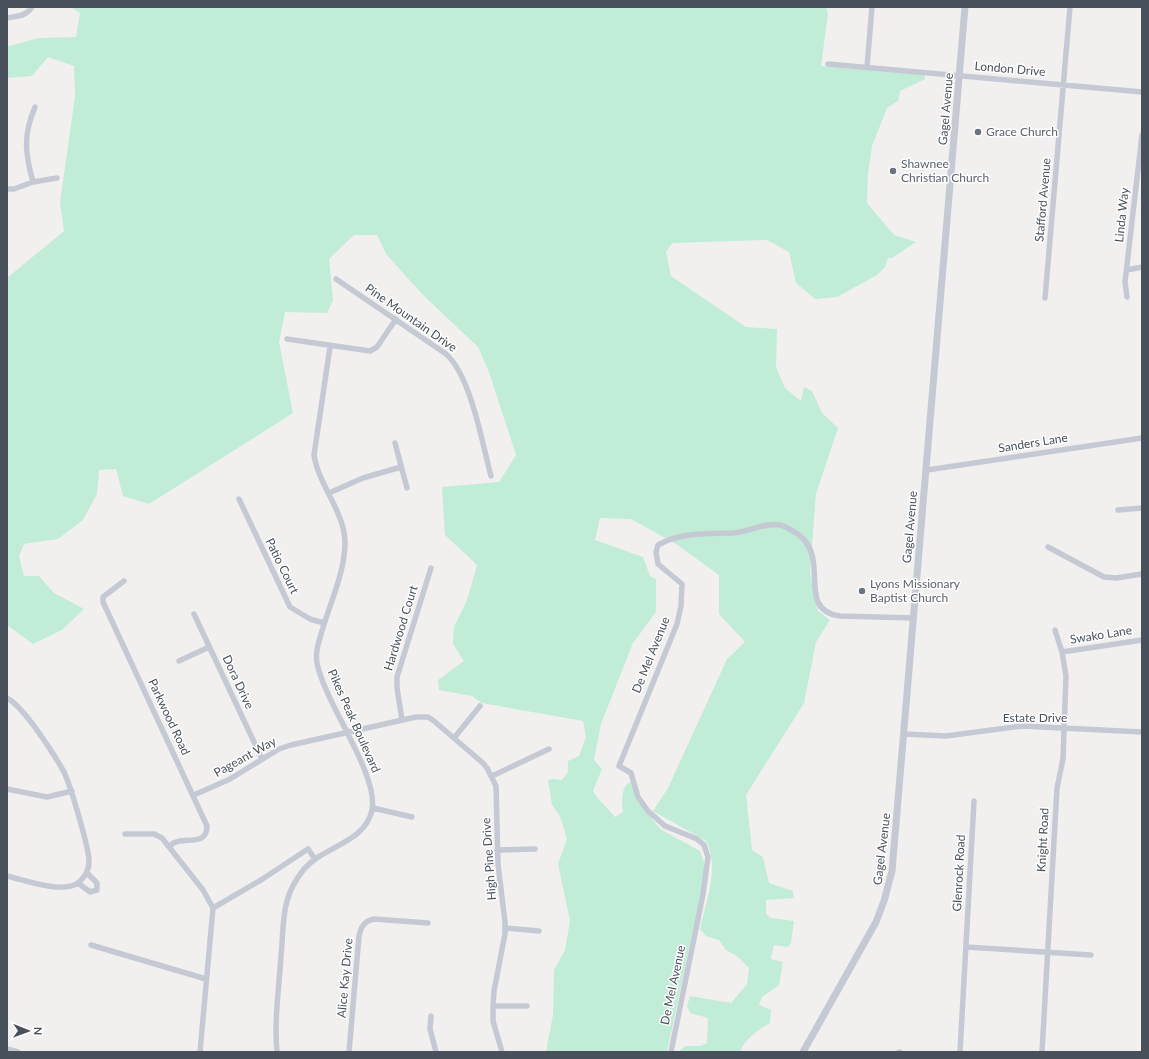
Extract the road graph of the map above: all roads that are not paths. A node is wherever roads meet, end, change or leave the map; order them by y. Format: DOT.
graph roads {
  1 [pos="32,7"];
  2 [pos="872,7"];
  3 [pos="965,7"];
  4 [pos="1070,7"];
  5 [pos="7,18"];
  6 [pos="828,64"];
  7 [pos="867,67"];
  8 [pos="960,76"];
  9 [pos="1064,85"];
  10 [pos="1142,92"];
  11 [pos="36,107"];
  12 [pos="1142,135"];
  13 [pos="57,178"];
  14 [pos="33,182"];
  15 [pos="7,189"];
  16 [pos="1142,267"];
  17 [pos="1127,270"];
  18 [pos="336,279"];
  19 [pos="1127,296"];
  20 [pos="1046,298"];
  21 [pos="396,320"];
  22 [pos="287,339"];
  23 [pos="330,347"];
  24 [pos="1142,438"];
  25 [pos="395,443"];
  26 [pos="401,467"];
  27 [pos="926,470"];
  28 [pos="491,476"];
  29 [pos="407,488"];
  30 [pos="328,493"];
  31 [pos="239,499"];
  32 [pos="1142,508"];
  33 [pos="1118,510"];
  34 [pos="1048,547"];
  35 [pos="431,568"];
  36 [pos="1142,574"];
  37 [pos="124,581"];
  38 [pos="194,614"];
  39 [pos="914,618"];
  40 [pos="324,623"];
  41 [pos="1055,630"];
  42 [pos="1142,640"];
  43 [pos="209,647"];
  44 [pos="1062,652"];
  45 [pos="179,661"];
  46 [pos="7,698"];
  47 [pos="480,706"];
  48 [pos="402,720"];
  49 [pos="1064,728"];
  50 [pos="346,732"];
  51 [pos="1142,732"];
  52 [pos="904,734"];
  53 [pos="454,738"];
  54 [pos="549,749"];
  55 [pos="262,759"];
  56 [pos="492,776"];
  57 [pos="7,789"];
  58 [pos="72,792"];
  59 [pos="194,796"];
  60 [pos="974,801"];
  61 [pos="373,808"];
  62 [pos="412,817"];
  63 [pos="125,834"];
  64 [pos="170,846"];
  65 [pos="535,849"];
  66 [pos="497,850"];
  67 [pos="315,859"];
  68 [pos="87,873"];
  69 [pos="7,876"];
  70 [pos="78,883"];
  71 [pos="212,908"];
  72 [pos="428,922"];
  73 [pos="505,928"];
  74 [pos="539,930"];
  75 [pos="91,945"];
  76 [pos="966,947"];
  77 [pos="1047,952"];
  78 [pos="1091,955"];
  79 [pos="206,979"];
  80 [pos="493,1006"];
  81 [pos="527,1006"];
  82 [pos="431,1016"];
  83 [pos="7,1049"];
  84 [pos="18,1052"];
  85 [pos="200,1052"];
  86 [pos="277,1052"];
  87 [pos="349,1052"];
  88 [pos="436,1052"];
  89 [pos="502,1052"];
  90 [pos="671,1052"];
  91 [pos="803,1052"];
  92 [pos="960,1052"];
  93 [pos="1042,1052"];
  1 -- 5 [label="street"];
  2 -- 7 [label="street"];
  3 -- 8 [label="street, Gagel Avenue"];
  4 -- 9 [label="street, Stafford Avenue"];
  6 -- 7 [label="street, London Drive"];
  7 -- 8 [label="street, London Drive"];
  8 -- 9 [label="street, London Drive"];
  8 -- 27 [label="street, Gagel Avenue"];
  9 -- 10 [label="street, London Drive"];
  9 -- 20 [label="street, Stafford Avenue"];
  11 -- 14 [label="street"];
  12 -- 17 [label="street, Linda Way"];
  13 -- 14 [label="street"];
  14 -- 15 [label="street"];
  16 -- 17 [label="street"];
  17 -- 19 [label="street, Linda Way"];
  18 -- 21 [label="street, Pine Mountain Drive"];
  21 -- 23 [label="street"];
  21 -- 28 [label="street, Pine Mountain Drive"];
  22 -- 23 [label="street"];
  23 -- 30 [label="street, Pikes Peak Boulevard"];
  24 -- 27 [label="street, Sanders Lane"];
  25 -- 26 [label="street"];
  26 -- 29 [label="street"];
  26 -- 30 [label="street"];
  27 -- 39 [label="street, Gagel Avenue"];
  30 -- 40 [label="street, Pikes Peak Boulevard"];
  31 -- 40 [label="street, Patio Court"];
  32 -- 33 [label="street"];
  34 -- 36 [label="street"];
  35 -- 48 [label="street, Hardwood Court"];
  37 -- 59 [label="street, Parkwood Road"];
  38 -- 43 [label="street, Dora Drive"];
  39 -- 52 [label="street, Gagel Avenue"];
  39 -- 90 [label="street, De Mel Avenue"];
  40 -- 50 [label="street, Pikes Peak Boulevard"];
  41 -- 44 [label="street, Knight Road"];
  42 -- 44 [label="street, Swako Lane"];
  43 -- 45 [label="street"];
  43 -- 55 [label="street, Dora Drive"];
  44 -- 49 [label="street, Knight Road"];
  46 -- 58 [label="street"];
  47 -- 53 [label="street"];
  48 -- 50 [label="street, Pageant Way"];
  48 -- 53 [label="street, High Pine Drive"];
  49 -- 51 [label="street, Estate Drive"];
  49 -- 52 [label="street, Estate Drive"];
  49 -- 77 [label="street, Knight Road"];
  50 -- 55 [label="street, Pageant Way"];
  50 -- 61 [label="street, Pikes Peak Boulevard"];
  52 -- 91 [label="street, Gagel Avenue"];
  53 -- 56 [label="street, High Pine Drive"];
  54 -- 56 [label="street"];
  55 -- 59 [label="street, Pageant Way"];
  56 -- 66 [label="street, High Pine Drive"];
  57 -- 58 [label="street"];
  58 -- 68 [label="street"];
  59 -- 64 [label="street, Parkwood Road"];
  60 -- 76 [label="street, Glenrock Road"];
  61 -- 62 [label="street"];
  61 -- 67 [label="street, Pikes Peak Boulevard"];
  63 -- 64 [label="street"];
  64 -- 71 [label="street"];
  65 -- 66 [label="street"];
  66 -- 73 [label="street, High Pine Drive"];
  67 -- 71 [label="street"];
  67 -- 86 [label="street, Pikes Peak Boulevard"];
  68 -- 70 [label="street"];
  68 -- 70 [label="street"];
  69 -- 70 [label="street"];
  71 -- 79 [label="street"];
  72 -- 87 [label="street, Alice Kay Drive"];
  73 -- 74 [label="street"];
  73 -- 80 [label="street, High Pine Drive"];
  75 -- 79 [label="street"];
  76 -- 77 [label="street"];
  76 -- 92 [label="street, Glenrock Road"];
  77 -- 78 [label="street"];
  77 -- 93 [label="street, Knight Road"];
  79 -- 85 [label="street"];
  80 -- 81 [label="street"];
  80 -- 89 [label="street, High Pine Drive"];
  82 -- 88 [label="street"];
  83 -- 84 [label="street"];
}
